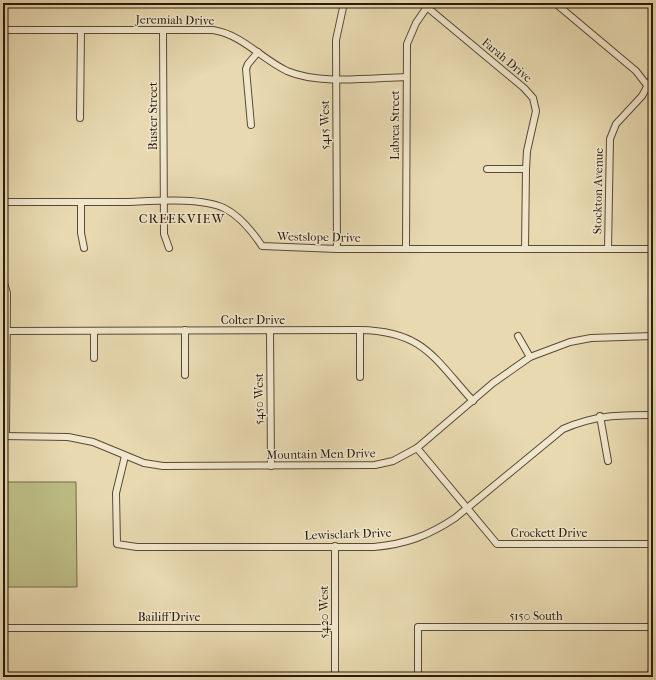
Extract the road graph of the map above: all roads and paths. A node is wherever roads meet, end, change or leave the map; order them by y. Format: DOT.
graph roads {
  1 [pos="344,3"];
  2 [pos="422,3"];
  3 [pos="555,3"];
  4 [pos="427,8"];
  5 [pos="3,30"];
  6 [pos="81,30"];
  7 [pos="163,30"];
  8 [pos="258,52"];
  9 [pos="653,76"];
  10 [pos="406,77"];
  11 [pos="336,78"];
  12 [pos="647,86"];
  13 [pos="653,93"];
  14 [pos="80,118"];
  15 [pos="251,125"];
  16 [pos="487,168"];
  17 [pos="526,169"];
  18 [pos="164,201"];
  19 [pos="3,202"];
  20 [pos="81,202"];
  21 [pos="84,248"];
  22 [pos="169,248"];
  23 [pos="406,248"];
  24 [pos="337,249"];
  25 [pos="525,249"];
  26 [pos="608,249"];
  27 [pos="653,249"];
  28 [pos="3,280"];
  29 [pos="185,330"];
  30 [pos="360,330"];
  31 [pos="6,331"];
  32 [pos="94,331"];
  33 [pos="270,331"];
  34 [pos="518,336"];
  35 [pos="653,336"];
  36 [pos="530,357"];
  37 [pos="94,358"];
  38 [pos="185,375"];
  39 [pos="360,377"];
  40 [pos="473,401"];
  41 [pos="653,415"];
  42 [pos="600,416"];
  43 [pos="4,436"];
  44 [pos="417,448"];
  45 [pos="125,456"];
  46 [pos="608,461"];
  47 [pos="271,466"];
  48 [pos="467,508"];
  49 [pos="653,544"];
  50 [pos="335,546"];
  51 [pos="653,627"];
  52 [pos="4,628"];
  53 [pos="335,628"];
  54 [pos="653,666"];
  55 [pos="4,677"];
  56 [pos="335,677"];
  57 [pos="418,677"];
  58 [pos="650,677"];
  1 -- 11 [label="street, 5415 West"];
  2 -- 4 [label="street, Farah Drive"];
  3 -- 12 [label="street"];
  4 -- 10 [label="street, Labrea Street"];
  4 -- 17 [label="street, Farah Drive"];
  5 -- 6 [label="street, Jeremiah Drive"];
  6 -- 7 [label="street, Jeremiah Drive"];
  6 -- 14 [label="street"];
  7 -- 8 [label="street, Jeremiah Drive"];
  7 -- 18 [label="street, Buster Street"];
  8 -- 11 [label="street, Jeremiah Drive"];
  8 -- 15 [label="street"];
  9 -- 12 [label="street, Stockton Avenue"];
  10 -- 11 [label="street, Jeremiah Drive"];
  10 -- 23 [label="street, Labrea Street"];
  11 -- 24 [label="street, 5415 West"];
  12 -- 13 [label="street"];
  12 -- 26 [label="street, Stockton Avenue"];
  16 -- 17 [label="street"];
  17 -- 25 [label="street, Farah Drive"];
  18 -- 20 [label="street, Westslope Drive"];
  18 -- 22 [label="street, Buster Street"];
  18 -- 24 [label="street, Westslope Drive"];
  19 -- 20 [label="street, Westslope Drive"];
  20 -- 21 [label="street"];
  23 -- 24 [label="street, Westslope Drive"];
  23 -- 25 [label="street, Westslope Drive"];
  25 -- 26 [label="street, Westslope Drive"];
  26 -- 27 [label="street, Westslope Drive"];
  28 -- 31 [label="street"];
  29 -- 32 [label="street, Colter Drive"];
  29 -- 33 [label="street, Colter Drive"];
  29 -- 38 [label="street"];
  30 -- 33 [label="street, Colter Drive"];
  30 -- 39 [label="street"];
  30 -- 40 [label="street, Colter Drive"];
  31 -- 32 [label="street, Colter Drive"];
  31 -- 43 [label="street"];
  32 -- 37 [label="street"];
  33 -- 47 [label="street, 5450 West"];
  34 -- 36 [label="street"];
  35 -- 36 [label="street, Mountain Men Drive"];
  36 -- 40 [label="street, Mountain Men Drive"];
  40 -- 44 [label="street, Mountain Men Drive"];
  41 -- 42 [label="street, Lewisclark Drive"];
  42 -- 46 [label="street"];
  42 -- 48 [label="street, Lewisclark Drive"];
  43 -- 45 [label="street, Mountain Men Drive"];
  44 -- 47 [label="street, Mountain Men Drive"];
  44 -- 48 [label="street, Crockett Drive"];
  45 -- 47 [label="street, Mountain Men Drive"];
  45 -- 50 [label="street, Lewisclark Drive"];
  48 -- 49 [label="street, Crockett Drive"];
  48 -- 50 [label="street, Lewisclark Drive"];
  50 -- 53 [label="street, 5420 West"];
  51 -- 57 [label="street, 5150 South"];
  52 -- 53 [label="street, Bailiff Drive"];
  52 -- 55 [label="street"];
  53 -- 56 [label="street, 5420 West"];
  54 -- 58 [label="street"];
}
